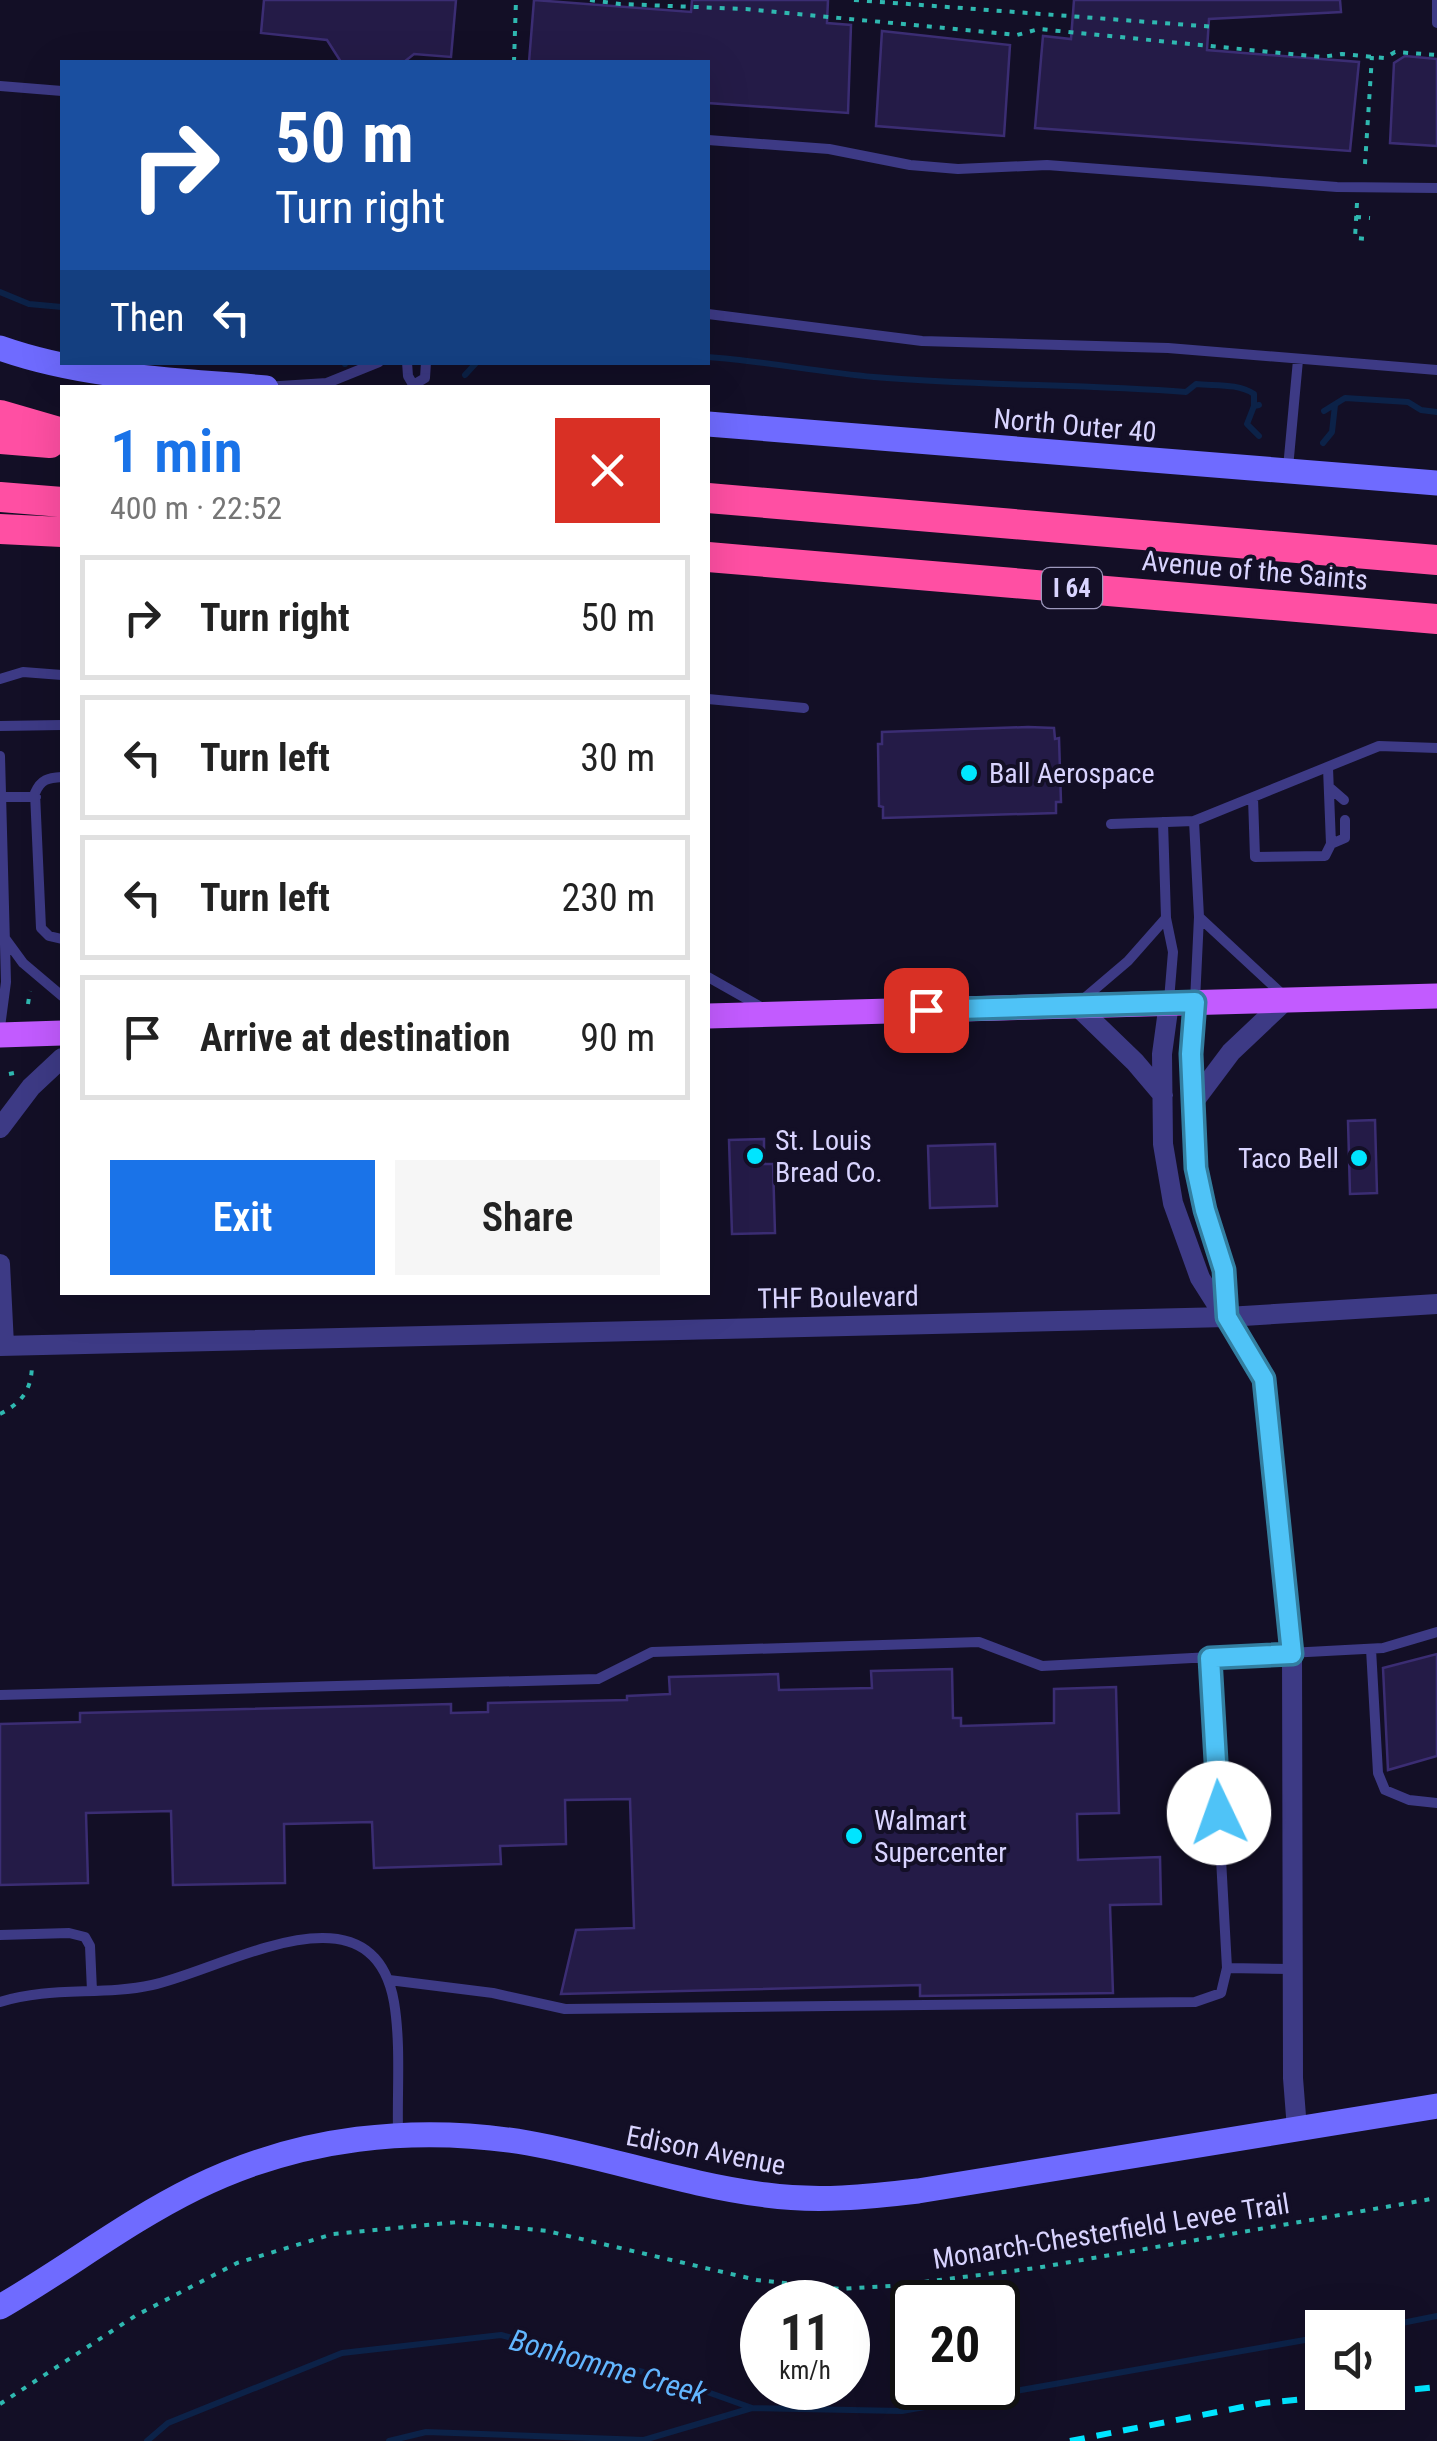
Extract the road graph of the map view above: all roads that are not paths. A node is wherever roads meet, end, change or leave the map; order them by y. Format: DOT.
graph roads {
  1 [pos="1437,0"];
  2 [pos="1437,23"];
  3 [pos="0,86"];
  4 [pos="60,91"];
  5 [pos="710,140"];
  6 [pos="1437,188"];
  7 [pos="710,314"];
  8 [pos="0,348"];
  9 [pos="1298,360"];
  10 [pos="60,364"];
  11 [pos="65,365"];
  12 [pos="371,365"];
  13 [pos="1437,370"];
  14 [pos="239,385"];
  15 [pos="288,385"];
  16 [pos="0,415"];
  17 [pos="710,424"];
  18 [pos="60,432"];
  19 [pos="0,438"];
  20 [pos="60,444"];
  21 [pos="1288,473"];
  22 [pos="1437,483"];
  23 [pos="0,497"];
  24 [pos="710,498"];
  25 [pos="60,502"];
  26 [pos="0,528"];
  27 [pos="60,532"];
  28 [pos="710,557"];
  29 [pos="1437,560"];
  30 [pos="1437,619"];
  31 [pos="60,675"];
  32 [pos="0,679"];
  33 [pos="710,699"];
  34 [pos="804,708"];
  35 [pos="60,725"];
  36 [pos="0,726"];
  37 [pos="1437,748"];
  38 [pos="0,756"];
  39 [pos="1328,768"];
  40 [pos="60,777"];
  41 [pos="1329,787"];
  42 [pos="36,797"];
  43 [pos="1,798"];
  44 [pos="1253,798"];
  45 [pos="1344,800"];
  46 [pos="1194,820"];
  47 [pos="1344,820"];
  48 [pos="1164,822"];
  49 [pos="1111,824"];
  50 [pos="1331,844"];
  51 [pos="1199,917"];
  52 [pos="1166,918"];
  53 [pos="4,937"];
  54 [pos="60,939"];
  55 [pos="710,977"];
  56 [pos="60,994"];
  57 [pos="1437,996"];
  58 [pos="1287,999"];
  59 [pos="1182,1002"];
  60 [pos="1076,1005"];
  61 [pos="775,1014"];
  62 [pos="710,1016"];
  63 [pos="0,1031"];
  64 [pos="60,1033"];
  65 [pos="60,1060"];
  66 [pos="1163,1094"];
  67 [pos="1192,1104"];
  68 [pos="0,1128"];
  69 [pos="0,1264"];
  70 [pos="1437,1304"];
  71 [pos="1227,1317"];
  72 [pos="2,1346"];
  73 [pos="1437,1632"];
  74 [pos="1371,1649"];
  75 [pos="1292,1654"];
  76 [pos="1210,1658"];
  77 [pos="0,1695"];
  78 [pos="1437,1802"];
  79 [pos="0,1935"];
  80 [pos="1228,1968"];
  81 [pos="1293,1969"];
  82 [pos="389,1980"];
  83 [pos="92,1991"];
  84 [pos="0,2002"];
  85 [pos="1437,2106"];
  86 [pos="1298,2129"];
  87 [pos="398,2134"];
  88 [pos="0,2307"];
  1 -- 2 [label="lane"];
  3 -- 4 [label="lane"];
  5 -- 6 [label="lane"];
  7 -- 9 [label="lane"];
  8 -- 10 [label="street"];
  9 -- 13 [label="lane"];
  9 -- 21 [label="lane"];
  11 -- 14 [label="street"];
  12 -- 15 [label="lane"];
  16 -- 18 [label="highway"];
  17 -- 21 [label="street, North Outer 40"];
  19 -- 20 [label="highway"];
  21 -- 22 [label="street, North Outer 40"];
  23 -- 25 [label="highway"];
  24 -- 29 [label="highway, Avenue of the Saints / I 64"];
  26 -- 27 [label="highway"];
  28 -- 30 [label="highway, Avenue of the Saints / I 64"];
  31 -- 32 [label="lane"];
  33 -- 34 [label="lane"];
  35 -- 36 [label="lane"];
  37 -- 39 [label="lane"];
  38 -- 43 [label="lane"];
  39 -- 41 [label="lane"];
  39 -- 44 [label="lane"];
  40 -- 42 [label="lane"];
  41 -- 45 [label="lane"];
  41 -- 50 [label="lane"];
  42 -- 43 [label="lane"];
  42 -- 54 [label="lane"];
  43 -- 53 [label="lane"];
  44 -- 46 [label="lane"];
  44 -- 50 [label="lane"];
  46 -- 48 [label="lane"];
  46 -- 51 [label="lane"];
  47 -- 50 [label="lane"];
  48 -- 49 [label="lane"];
  48 -- 52 [label="lane"];
  51 -- 58 [label="lane"];
  51 -- 59 [label="lane"];
  52 -- 59 [label="lane"];
  52 -- 60 [label="lane"];
  53 -- 56 [label="lane"];
  53 -- 63 [label="lane"];
  55 -- 61 [label="lane"];
  57 -- 58 [label="main road"];
  58 -- 59 [label="main road"];
  58 -- 67 [label="street"];
  59 -- 60 [label="main road"];
  59 -- 66 [label="street"];
  59 -- 67 [label="street"];
  60 -- 61 [label="main road"];
  60 -- 66 [label="street"];
  61 -- 62 [label="main road"];
  63 -- 64 [label="main road"];
  65 -- 68 [label="street"];
  66 -- 71 [label="street"];
  67 -- 71 [label="street"];
  69 -- 72 [label="street"];
  70 -- 71 [label="street, THF Boulevard"];
  71 -- 72 [label="street, THF Boulevard"];
  71 -- 75 [label="street"];
  73 -- 74 [label="lane"];
  74 -- 75 [label="lane"];
  74 -- 78 [label="lane"];
  75 -- 76 [label="lane"];
  75 -- 81 [label="street"];
  76 -- 77 [label="lane"];
  76 -- 80 [label="lane"];
  79 -- 83 [label="lane"];
  80 -- 81 [label="lane"];
  80 -- 82 [label="lane"];
  81 -- 86 [label="street"];
  82 -- 83 [label="lane"];
  82 -- 87 [label="lane"];
  83 -- 84 [label="lane"];
  85 -- 86 [label="street, Edison Avenue"];
  86 -- 87 [label="street, Edison Avenue"];
  87 -- 88 [label="street, Edison Avenue"];
}
